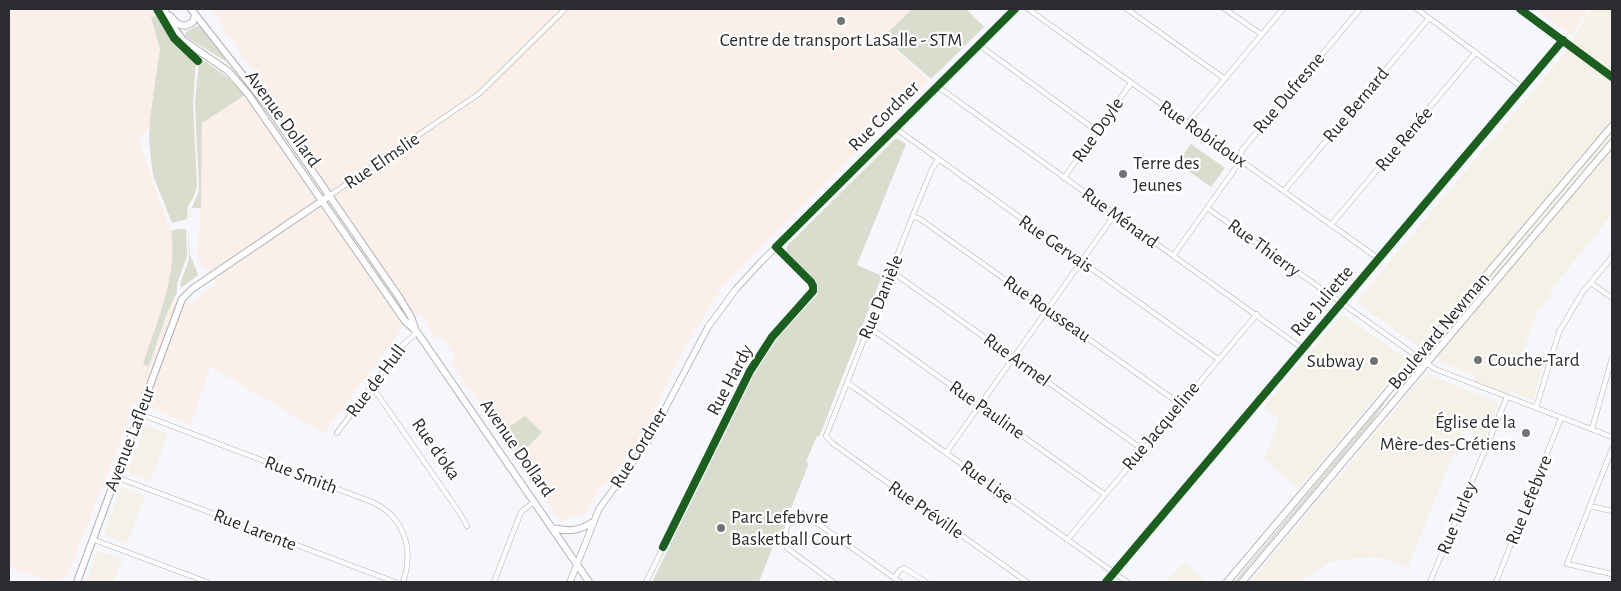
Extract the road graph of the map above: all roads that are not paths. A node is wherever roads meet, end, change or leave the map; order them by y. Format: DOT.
graph roads {
  1 [pos="191,9"];
  2 [pos="565,9"];
  3 [pos="1015,9"];
  4 [pos="1028,9"];
  5 [pos="1127,9"];
  6 [pos="1225,9"];
  7 [pos="1283,9"];
  8 [pos="1360,9"];
  9 [pos="1417,9"];
  10 [pos="1520,9"];
  11 [pos="165,10"];
  12 [pos="195,15"];
  13 [pos="1429,18"];
  14 [pos="1261,34"];
  15 [pos="1563,40"];
  16 [pos="979,44"];
  17 [pos="1476,52"];
  18 [pos="1612,77"];
  19 [pos="1225,79"];
  20 [pos="1131,83"];
  21 [pos="937,86"];
  22 [pos="1523,88"];
  23 [pos="1188,123"];
  24 [pos="1612,126"];
  25 [pos="895,128"];
  26 [pos="1097,130"];
  27 [pos="1612,143"];
  28 [pos="1239,159"];
  29 [pos="938,160"];
  30 [pos="1064,178"];
  31 [pos="1284,191"];
  32 [pos="329,196"];
  33 [pos="322,201"];
  34 [pos="1207,208"];
  35 [pos="1115,214"];
  36 [pos="913,216"];
  37 [pos="1331,225"];
  38 [pos="776,247"];
  39 [pos="1173,256"];
  40 [pos="1612,257"];
  41 [pos="1379,259"];
  42 [pos="1082,262"];
  43 [pos="892,272"];
  44 [pos="1591,283"];
  45 [pos="184,296"];
  46 [pos="1612,298"];
  47 [pos="1342,304"];
  48 [pos="1048,310"];
  49 [pos="1256,314"];
  50 [pos="869,327"];
  51 [pos="417,332"];
  52 [pos="1303,349"];
  53 [pos="1417,357"];
  54 [pos="1014,358"];
  55 [pos="1612,358"];
  56 [pos="1218,360"];
  57 [pos="1426,364"];
  58 [pos="847,383"];
  59 [pos="371,387"];
  60 [pos="1507,397"];
  61 [pos="1180,404"];
  62 [pos="980,405"];
  63 [pos="1536,408"];
  64 [pos="140,414"];
  65 [pos="1561,418"];
  66 [pos="1592,430"];
  67 [pos="338,433"];
  68 [pos="826,436"];
  69 [pos="1612,437"];
  70 [pos="1142,449"];
  71 [pos="1612,449"];
  72 [pos="946,453"];
  73 [pos="116,477"];
  74 [pos="1104,494"];
  75 [pos="534,502"];
  76 [pos="1590,506"];
  77 [pos="1612,511"];
  78 [pos="593,522"];
  79 [pos="467,526"];
  80 [pos="552,528"];
  81 [pos="92,540"];
  82 [pos="1067,540"];
  83 [pos="576,564"];
  84 [pos="1115,573"];
  85 [pos="1612,574"];
  86 [pos="894,578"];
  87 [pos="77,580"];
  88 [pos="72,582"];
  89 [pos="207,582"];
  90 [pos="395,582"];
  91 [pos="403,582"];
  92 [pos="494,582"];
  93 [pos="570,582"];
  94 [pos="589,582"];
  95 [pos="646,582"];
  96 [pos="833,582"];
  97 [pos="900,582"];
  98 [pos="926,582"];
  99 [pos="1028,582"];
  100 [pos="1106,582"];
  101 [pos="1126,582"];
  102 [pos="1228,582"];
  103 [pos="1242,582"];
  104 [pos="1430,582"];
  105 [pos="1496,582"];
  1 -- 12 [label="main road, Avenue Dollard"];
  2 -- 32 [label="street, Rue Elmslie"];
  3 -- 16 [label="street, Rue Cordner"];
  4 -- 20 [label="street, Rue Robidoux"];
  5 -- 19 [label="street"];
  6 -- 14 [label="street"];
  7 -- 14 [label="street"];
  8 -- 28 [label="street, Rue Dufresne"];
  9 -- 13 [label="street"];
  10 -- 15 [label="street"];
  11 -- 12 [label="main road"];
  11 -- 33 [label="main road, Avenue Dollard"];
  12 -- 32 [label="main road, Avenue Dollard"];
  13 -- 17 [label="street"];
  13 -- 31 [label="street, Rue Bernard"];
  14 -- 19 [label="street"];
  15 -- 18 [label="street"];
  15 -- 22 [label="street, Rue Juliette"];
  16 -- 21 [label="street, Rue Cordner"];
  16 -- 26 [label="street"];
  17 -- 22 [label="street"];
  17 -- 37 [label="street, Rue Renée"];
  19 -- 23 [label="street"];
  20 -- 23 [label="street, Rue Robidoux"];
  20 -- 26 [label="street, Rue Doyle"];
  21 -- 25 [label="street, Rue Cordner"];
  21 -- 30 [label="street, Rue Ménard"];
  22 -- 41 [label="street, Rue Juliette"];
  23 -- 28 [label="street, Rue Robidoux"];
  24 -- 53 [label="main road, Boulevard Newman"];
  25 -- 29 [label="street, Rue Gervais"];
  25 -- 38 [label="street, Rue Cordner"];
  26 -- 30 [label="street, Rue Doyle"];
  27 -- 57 [label="main road, Boulevard Newman"];
  28 -- 31 [label="street, Rue Robidoux"];
  28 -- 34 [label="street, Rue Dufresne"];
  29 -- 36 [label="street, Rue Danièle"];
  29 -- 42 [label="street, Rue Gervais"];
  30 -- 35 [label="street, Rue Ménard"];
  31 -- 37 [label="street, Rue Robidoux"];
  32 -- 33 [label="main road, Rue Elmslie"];
  32 -- 51 [label="main road, Avenue Dollard"];
  33 -- 45 [label="main road, Rue Elmslie"];
  33 -- 51 [label="main road, Avenue Dollard"];
  34 -- 39 [label="street, Rue Dufresne"];
  34 -- 47 [label="street, Rue Thierry"];
  35 -- 39 [label="street, Rue Ménard"];
  35 -- 42 [label="street"];
  36 -- 43 [label="street, Rue Danièle"];
  36 -- 48 [label="street, Rue Rousseau"];
  37 -- 41 [label="street, Rue Robidoux"];
  38 -- 78 [label="street, Rue Cordner"];
  38 -- 95 [label="street, Rue Hardy"];
  39 -- 49 [label="street, Rue Ménard"];
  40 -- 44 [label="street"];
  41 -- 47 [label="street, Rue Juliette"];
  42 -- 48 [label="street"];
  42 -- 56 [label="street, Rue Gervais"];
  43 -- 50 [label="street, Rue Danièle"];
  43 -- 54 [label="street, Rue Armel"];
  44 -- 46 [label="street"];
  44 -- 63 [label="street"];
  45 -- 64 [label="main road, Avenue Lafleur"];
  47 -- 52 [label="street, Rue Juliette"];
  47 -- 53 [label="street, Rue Thierry"];
  48 -- 54 [label="street"];
  48 -- 61 [label="street, Rue Rousseau"];
  49 -- 52 [label="street, Rue Ménard"];
  49 -- 56 [label="street, Rue Jacqueline"];
  50 -- 58 [label="street, Rue Danièle"];
  50 -- 62 [label="street, Rue Pauline"];
  51 -- 59 [label="street, Rue de Hull"];
  51 -- 75 [label="main road, Avenue Dollard"];
  52 -- 84 [label="street, Rue Juliette"];
  53 -- 57 [label="street, Rue Thierry"];
  53 -- 102 [label="main road, Boulevard Newman"];
  54 -- 62 [label="street"];
  54 -- 70 [label="street, Rue Armel"];
  55 -- 66 [label="street"];
  56 -- 61 [label="street, Rue Jacqueline"];
  57 -- 60 [label="street, Rue Thierry"];
  57 -- 103 [label="main road, Boulevard Newman"];
  58 -- 68 [label="street, Rue Danièle"];
  58 -- 72 [label="street, Rue Lise"];
  59 -- 67 [label="street, Rue de Hull"];
  59 -- 79 [label="street, Rue d'oka"];
  60 -- 63 [label="street, Rue Thierry"];
  60 -- 104 [label="street, Rue Turley"];
  61 -- 70 [label="street, Rue Jacqueline"];
  62 -- 72 [label="street"];
  62 -- 74 [label="street, Rue Pauline"];
  63 -- 65 [label="street, Rue Thierry"];
  64 -- 73 [label="main road, Avenue Lafleur"];
  64 -- 91 [label="street, Rue Smith"];
  65 -- 66 [label="street, Rue Thierry"];
  65 -- 105 [label="street, Rue Lefebvre"];
  66 -- 69 [label="street, Rue Thierry"];
  68 -- 99 [label="street, Rue Préville"];
  70 -- 74 [label="street, Rue Jacqueline"];
  71 -- 76 [label="street"];
  72 -- 82 [label="street, Rue Lise"];
  73 -- 81 [label="main road, Avenue Lafleur"];
  73 -- 90 [label="street, Rue Larente"];
  74 -- 82 [label="street, Rue Jacqueline"];
  75 -- 80 [label="main road, Avenue Dollard"];
  75 -- 92 [label="street"];
  76 -- 77 [label="street"];
  76 -- 85 [label="street"];
  78 -- 80 [label="main road"];
  78 -- 83 [label="street, Rue Cordner"];
  80 -- 83 [label="main road, Avenue Dollard"];
  81 -- 87 [label="main road, Avenue Lafleur"];
  81 -- 89 [label="street"];
  82 -- 84 [label="street, Rue Lise"];
  83 -- 93 [label="street, Rue Cordner"];
  83 -- 94 [label="main road, Avenue Dollard"];
  84 -- 100 [label="street, Rue Juliette"];
  84 -- 101 [label="street, Rue Lise"];
  86 -- 96 [label="street"];
  86 -- 97 [label="street"];
  86 -- 98 [label="street"];
  87 -- 88 [label="main road"];
}
